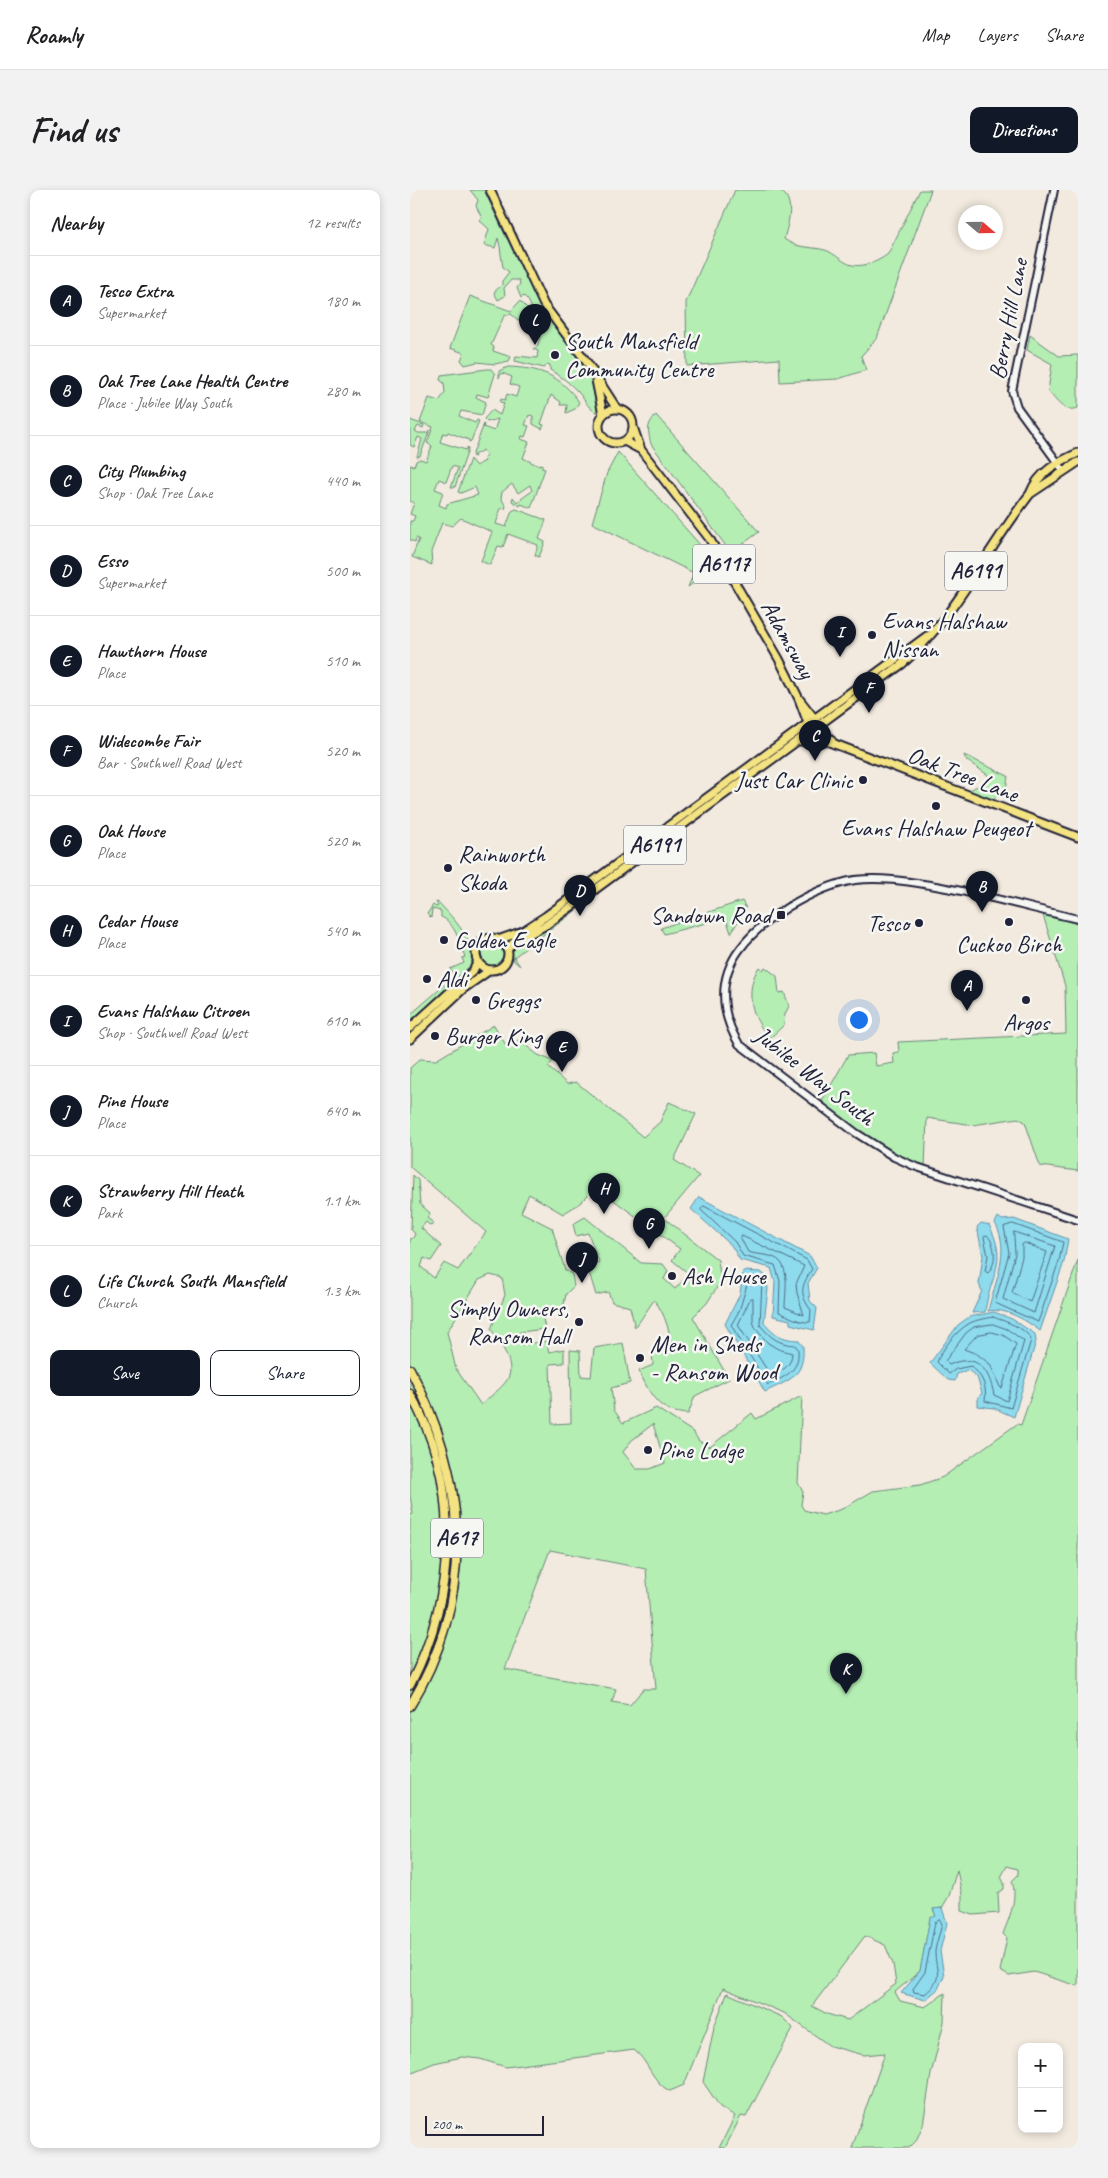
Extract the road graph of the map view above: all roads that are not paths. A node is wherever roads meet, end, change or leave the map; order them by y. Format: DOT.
graph roads {
  1 [pos="490,190"];
  2 [pos="1054,190"];
  3 [pos="596,379"];
  4 [pos="617,409"];
  5 [pos="604,416"];
  6 [pos="633,427"];
  7 [pos="624,441"];
  8 [pos="641,450"];
  9 [pos="1078,453"];
  10 [pos="1058,462"];
  11 [pos="1078,462"];
  12 [pos="1063,470"];
  13 [pos="1030,494"];
  14 [pos="930,635"];
  15 [pos="802,702"];
  16 [pos="827,709"];
  17 [pos="813,725"];
  18 [pos="798,741"];
  19 [pos="825,742"];
  20 [pos="834,744"];
  21 [pos="1078,837"];
  22 [pos="1078,919"];
  23 [pos="498,940"];
  24 [pos="507,950"];
  25 [pos="478,961"];
  26 [pos="490,970"];
  27 [pos="410,1028"];
  28 [pos="410,1039"];
  29 [pos="1078,1220"];
  30 [pos="410,1369"];
  31 [pos="410,1394"];
  32 [pos="410,1685"];
  33 [pos="410,1706"];
  1 -- 3 [label="main road, A6117"];
  2 -- 10 [label="street, Berry Hill Lane"];
  3 -- 4 [label="main road, A6117"];
  3 -- 5 [label="main road, A6117"];
  4 -- 5 [label="main road"];
  4 -- 6 [label="main road, A6117"];
  5 -- 7 [label="main road, A6117"];
  6 -- 7 [label="main road"];
  6 -- 8 [label="main road, Adamsway / A6117"];
  7 -- 8 [label="main road, Adamsway / A6117"];
  8 -- 15 [label="main road, Adamsway / A6117"];
  9 -- 10 [label="main road, A6191"];
  10 -- 12 [label="street, Berry Hill Lane"];
  10 -- 13 [label="main road, A6191"];
  11 -- 12 [label="main road, A6191"];
  12 -- 13 [label="main road, A6191"];
  13 -- 14 [label="main road, A6191"];
  14 -- 16 [label="main road, A6191"];
  14 -- 17 [label="main road, A6191"];
  15 -- 16 [label="main road"];
  15 -- 17 [label="main road, Adamsway / A6117"];
  16 -- 17 [label="main road, A6191"];
  17 -- 18 [label="main road, A6191"];
  17 -- 19 [label="main road, A6117"];
  17 -- 20 [label="main road, A6117"];
  17 -- 23 [label="main road, A6191"];
  18 -- 19 [label="main road, Oak Tree Lane"];
  18 -- 24 [label="main road, A6191"];
  19 -- 20 [label="main road, Oak Tree Lane"];
  20 -- 21 [label="main road, Oak Tree Lane"];
  22 -- 29 [label="street, Jubilee Way South"];
  23 -- 24 [label="main road"];
  23 -- 25 [label="main road"];
  24 -- 26 [label="main road"];
  25 -- 26 [label="main road"];
  25 -- 27 [label="main road"];
  26 -- 28 [label="main road"];
  30 -- 33 [label="highway, A617"];
  31 -- 32 [label="highway, A617"];
}
